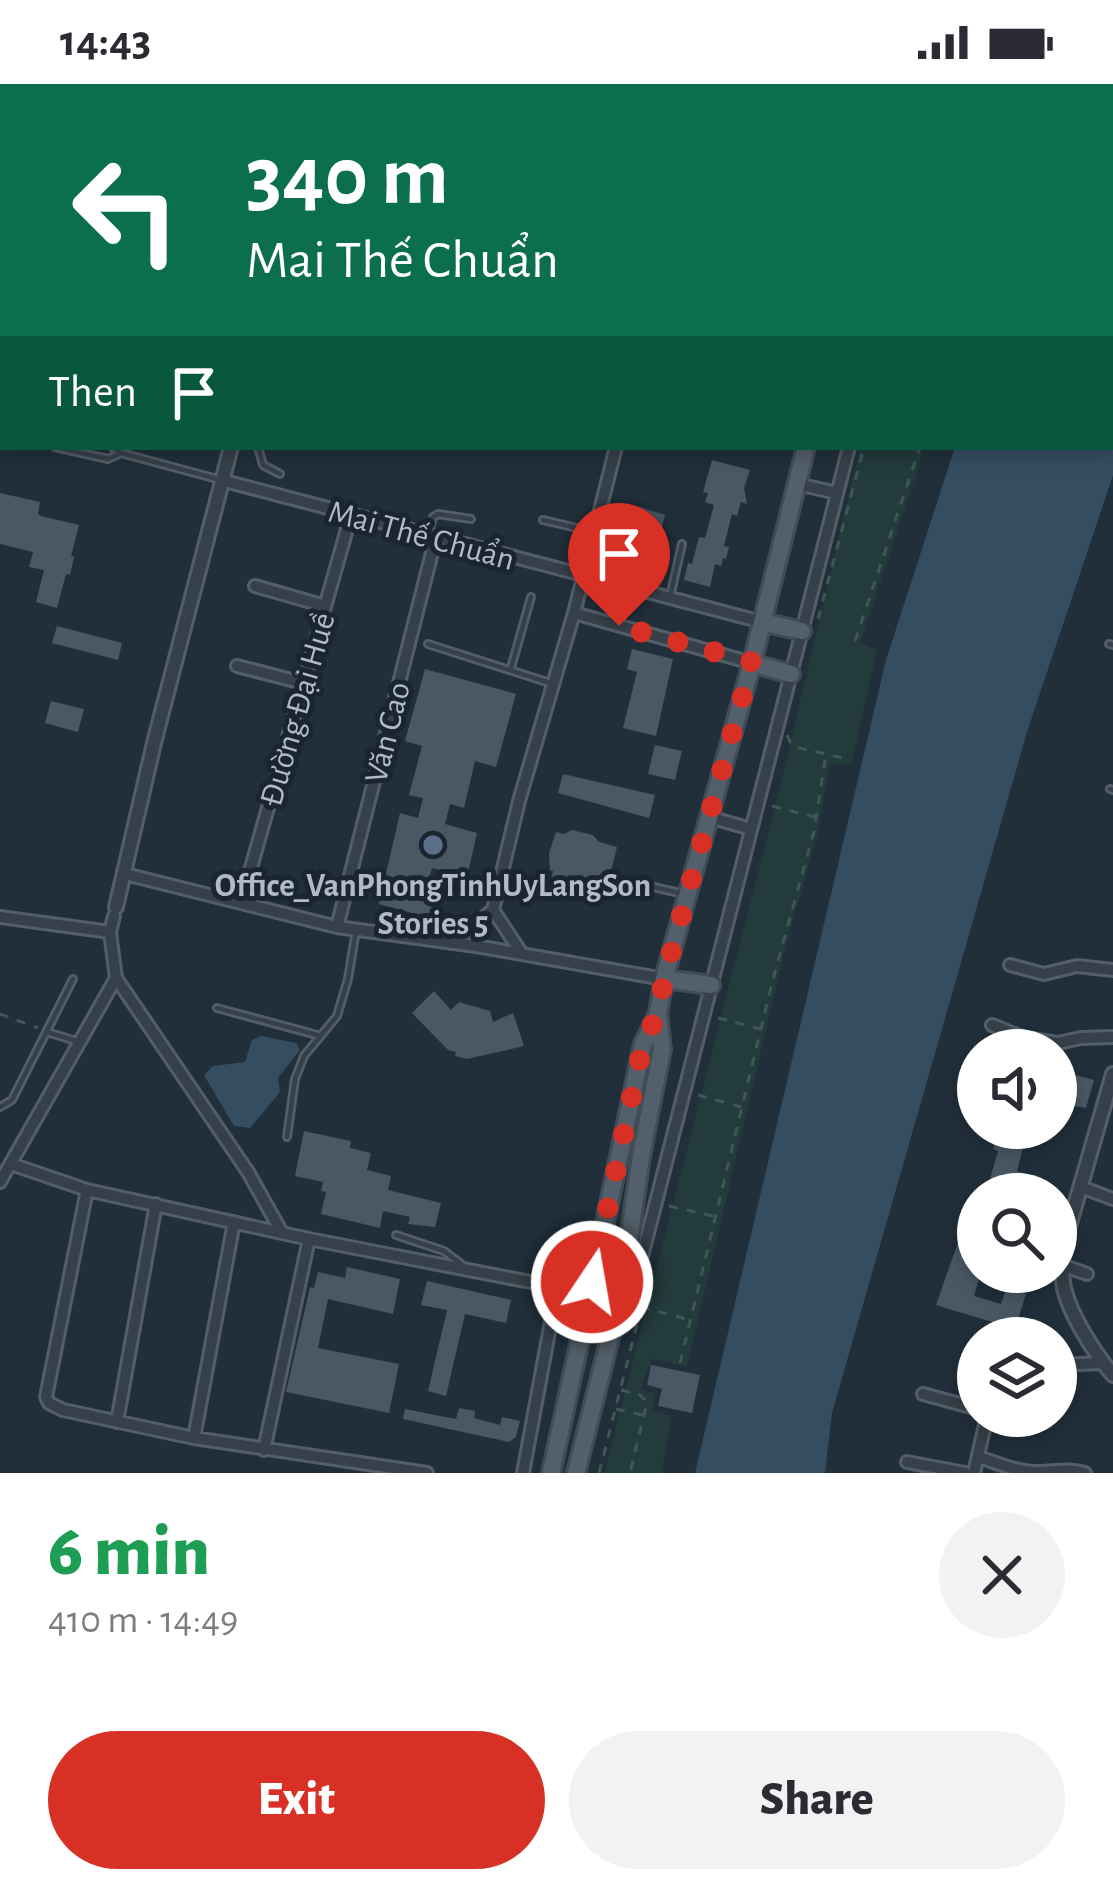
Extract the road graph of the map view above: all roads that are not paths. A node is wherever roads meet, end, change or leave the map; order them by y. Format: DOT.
graph roads {
  1 [pos="68,450"];
  2 [pos="116,450"];
  3 [pos="230,450"];
  4 [pos="259,450"];
  5 [pos="615,450"];
  6 [pos="805,450"];
  7 [pos="848,450"];
  8 [pos="121,453"];
  9 [pos="280,474"];
  10 [pos="221,480"];
  11 [pos="796,484"];
  12 [pos="837,493"];
  13 [pos="351,515"];
  14 [pos="471,519"];
  15 [pos="543,520"];
  16 [pos="594,532"];
  17 [pos="432,536"];
  18 [pos="682,544"];
  19 [pos="582,576"];
  20 [pos="255,586"];
  21 [pos="531,597"];
  22 [pos="670,597"];
  23 [pos="325,606"];
  24 [pos="574,613"];
  25 [pos="762,622"];
  26 [pos="802,631"];
  27 [pos="428,644"];
  28 [pos="752,662"];
  29 [pos="237,666"];
  30 [pos="511,668"];
  31 [pos="791,674"];
  32 [pos="303,683"];
  33 [pos="553,683"];
  34 [pos="709,818"];
  35 [pos="751,830"];
  36 [pos="125,874"];
  37 [pos="627,881"];
  38 [pos="688,895"];
  39 [pos="241,903"];
  40 [pos="493,910"];
  41 [pos="115,912"];
  42 [pos="0,917"];
  43 [pos="337,927"];
  44 [pos="356,930"];
  45 [pos="110,932"];
  46 [pos="451,943"];
  47 [pos="522,954"];
  48 [pos="1010,964"];
  49 [pos="1113,970"];
  50 [pos="116,978"];
  51 [pos="73,979"];
  52 [pos="664,979"];
  53 [pos="711,985"];
  54 [pos="217,1008"];
  55 [pos="658,1013"];
  56 [pos="992,1025"];
  57 [pos="47,1032"];
  58 [pos="321,1036"];
  59 [pos="1113,1037"];
  60 [pos="80,1042"];
  61 [pos="1113,1074"];
  62 [pos="0,1107"];
  63 [pos="287,1137"];
  64 [pos="5,1162"];
  65 [pos="0,1182"];
  66 [pos="1081,1187"];
  67 [pos="87,1190"];
  68 [pos="1113,1199"];
  69 [pos="1077,1200"];
  70 [pos="156,1204"];
  71 [pos="234,1222"];
  72 [pos="282,1233"];
  73 [pos="396,1235"];
  74 [pos="309,1239"];
  75 [pos="1077,1270"];
  76 [pos="470,1271"];
  77 [pos="1087,1274"];
  78 [pos="556,1288"];
  79 [pos="589,1293"];
  80 [pos="1065,1293"];
  81 [pos="626,1301"];
  82 [pos="1103,1364"];
  83 [pos="1077,1365"];
  84 [pos="1113,1375"];
  85 [pos="923,1394"];
  86 [pos="957,1403"];
  87 [pos="117,1422"];
  88 [pos="983,1437"];
  89 [pos="194,1438"];
  90 [pos="264,1450"];
  91 [pos="979,1457"];
  92 [pos="907,1462"];
  93 [pos="427,1473"];
  94 [pos="523,1473"];
  95 [pos="551,1473"];
  96 [pos="576,1473"];
  97 [pos="970,1473"];
  98 [pos="1085,1473"];
  1 -- 8 [label="lane"];
  2 -- 8 [label="lane"];
  3 -- 10 [label="street"];
  4 -- 9 [label="lane"];
  5 -- 16 [label="street"];
  6 -- 11 [label="main road"];
  7 -- 12 [label="street"];
  8 -- 10 [label="lane"];
  10 -- 13 [label="street, Mai Thế Chuẩn"];
  10 -- 36 [label="street"];
  11 -- 12 [label="street"];
  11 -- 25 [label="main road"];
  12 -- 26 [label="street"];
  13 -- 17 [label="street, Mai Thế Chuẩn"];
  13 -- 23 [label="street, Đường Đại Huề"];
  14 -- 17 [label="lane"];
  15 -- 16 [label="lane"];
  16 -- 19 [label="street"];
  17 -- 19 [label="street, Mai Thế Chuẩn"];
  17 -- 43 [label="street, Văn Cao"];
  18 -- 22 [label="lane"];
  19 -- 22 [label="street, Mai Thế Chuẩn"];
  19 -- 24 [label="street"];
  20 -- 23 [label="street"];
  21 -- 30 [label="lane"];
  22 -- 25 [label="street, Mai Thế Chuẩn"];
  23 -- 32 [label="street, Đường Đại Huề"];
  24 -- 28 [label="street"];
  24 -- 33 [label="street"];
  25 -- 26 [label="main road"];
  25 -- 28 [label="main road"];
  26 -- 31 [label="street"];
  27 -- 30 [label="lane"];
  28 -- 31 [label="main road"];
  28 -- 34 [label="main road"];
  29 -- 32 [label="street"];
  30 -- 33 [label="lane"];
  31 -- 35 [label="street"];
  32 -- 39 [label="street, Đường Đại Huề"];
  33 -- 40 [label="street"];
  34 -- 35 [label="street"];
  34 -- 38 [label="main road"];
  35 -- 53 [label="street"];
  36 -- 39 [label="street"];
  36 -- 41 [label="street"];
  37 -- 38 [label="lane"];
  38 -- 52 [label="main road"];
  39 -- 43 [label="street"];
  40 -- 46 [label="street"];
  40 -- 47 [label="street"];
  41 -- 45 [label="street"];
  42 -- 45 [label="street"];
  43 -- 44 [label="street"];
  44 -- 46 [label="street"];
  44 -- 58 [label="lane"];
  45 -- 50 [label="street"];
  46 -- 47 [label="street"];
  47 -- 52 [label="street"];
  48 -- 49 [label="street"];
  50 -- 60 [label="street"];
  50 -- 72 [label="street"];
  51 -- 57 [label="lane"];
  52 -- 53 [label="main road"];
  52 -- 55 [label="main road"];
  53 -- 81 [label="street"];
  54 -- 58 [label="lane"];
  55 -- 79 [label="main road"];
  55 -- 81 [label="main road"];
  56 -- 59 [label="street"];
  57 -- 60 [label="lane"];
  57 -- 62 [label="lane"];
  58 -- 63 [label="lane"];
  60 -- 64 [label="street"];
  61 -- 66 [label="street"];
  64 -- 65 [label="street"];
  64 -- 67 [label="street"];
  66 -- 68 [label="street"];
  66 -- 69 [label="street"];
  67 -- 70 [label="street"];
  67 -- 87 [label="street"];
  70 -- 71 [label="street"];
  70 -- 87 [label="street"];
  71 -- 72 [label="street"];
  71 -- 89 [label="street"];
  72 -- 74 [label="street"];
  73 -- 76 [label="lane"];
  74 -- 76 [label="street"];
  74 -- 90 [label="street"];
  75 -- 77 [label="street"];
  76 -- 78 [label="street"];
  78 -- 79 [label="street"];
  78 -- 94 [label="street"];
  79 -- 81 [label="main road"];
  79 -- 81 [label="main road"];
  79 -- 95 [label="main road"];
  80 -- 82 [label="street"];
  81 -- 96 [label="main road"];
  82 -- 83 [label="street"];
  82 -- 84 [label="street"];
  85 -- 86 [label="street"];
  87 -- 89 [label="street"];
  88 -- 91 [label="street"];
  89 -- 90 [label="street"];
  90 -- 93 [label="street"];
  91 -- 97 [label="street"];
  91 -- 98 [label="street"];
  92 -- 97 [label="street"];
}
